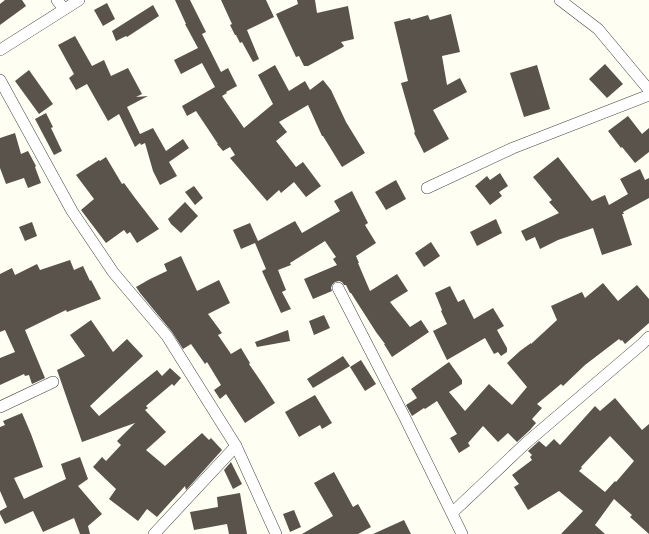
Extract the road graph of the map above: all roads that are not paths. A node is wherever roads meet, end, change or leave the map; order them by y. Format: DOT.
graph roads {
  1 [pos="79,0"];
  2 [pos="560,0"];
  3 [pos="61,4"];
  4 [pos="0,50"];
  5 [pos="0,80"];
  6 [pos="649,90"];
  7 [pos="649,95"];
  8 [pos="427,188"];
  9 [pos="338,288"];
  10 [pos="649,337"];
  11 [pos="53,382"];
  12 [pos="0,407"];
  13 [pos="236,446"];
  14 [pos="452,513"];
  15 [pos="154,534"];
  16 [pos="276,534"];
  17 [pos="462,534"];
  1 -- 3 [label="street"];
  2 -- 6 [label="street"];
  3 -- 4 [label="street"];
  5 -- 13 [label="street"];
  7 -- 8 [label="street"];
  9 -- 14 [label="street"];
  10 -- 14 [label="street"];
  11 -- 12 [label="street"];
  13 -- 15 [label="street"];
  13 -- 16 [label="street"];
  14 -- 17 [label="street"];
}
